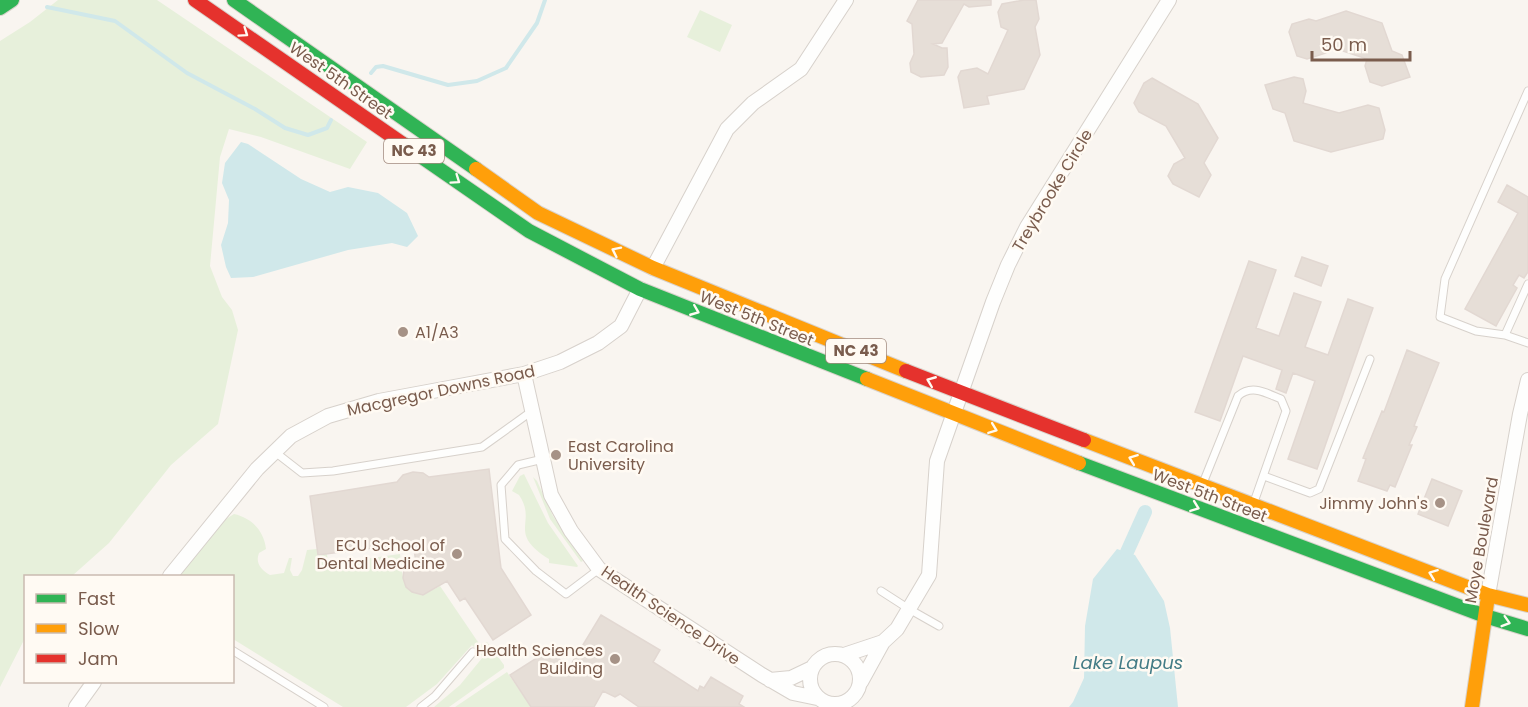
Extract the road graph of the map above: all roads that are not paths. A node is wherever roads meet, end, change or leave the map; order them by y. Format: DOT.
graph roads {
  1 [pos="12,0"];
  2 [pos="195,0"];
  3 [pos="234,0"];
  4 [pos="846,0"];
  5 [pos="1169,0"];
  6 [pos="0,9"];
  7 [pos="1528,92"];
  8 [pos="653,268"];
  9 [pos="1528,284"];
  10 [pos="640,290"];
  11 [pos="1505,336"];
  12 [pos="1528,343"];
  13 [pos="1370,359"];
  14 [pos="524,374"];
  15 [pos="1528,381"];
  16 [pos="961,393"];
  17 [pos="532,411"];
  18 [pos="953,414"];
  19 [pos="275,452"];
  20 [pos="543,459"];
  21 [pos="1263,476"];
  22 [pos="1202,485"];
  23 [pos="1253,505"];
  24 [pos="599,569"];
  25 [pos="171,575"];
  26 [pos="881,591"];
  27 [pos="1488,595"];
  28 [pos="1528,605"];
  29 [pos="909,609"];
  30 [pos="1485,616"];
  31 [pos="939,626"];
  32 [pos="1528,629"];
  33 [pos="883,642"];
  34 [pos="234,651"];
  35 [pos="473,652"];
  36 [pos="844,655"];
  37 [pos="812,668"];
  38 [pos="770,680"];
  39 [pos="93,683"];
  40 [pos="859,686"];
  41 [pos="823,702"];
  42 [pos="76,707"];
  43 [pos="324,707"];
  44 [pos="421,707"];
  45 [pos="862,707"];
  46 [pos="1472,707"];
  1 -- 6 [label="main road"];
  2 -- 10 [label="main road, West 5th Street / NC 43, one-way"];
  8 -- 3 [label="main road, West 5th Street / NC 43, one-way"];
  4 -- 8 [label="street"];
  5 -- 16 [label="street, Treybrooke Circle"];
  7 -- 11 [label="lane"];
  16 -- 8 [label="main road, West 5th Street / NC 43, one-way"];
  9 -- 11 [label="lane"];
  10 -- 14 [label="street, Macgregor Downs Road"];
  10 -- 18 [label="main road, West 5th Street / NC 43, one-way"];
  11 -- 12 [label="lane"];
  13 -- 21 [label="lane"];
  14 -- 17 [label="street, Health Science Drive"];
  14 -- 19 [label="street, Macgregor Downs Road"];
  15 -- 27 [label="street, Moye Boulevard"];
  16 -- 18 [label="street, Treybrooke Circle"];
  22 -- 16 [label="main road, West 5th Street / NC 43, one-way"];
  17 -- 19 [label="lane"];
  17 -- 20 [label="street, Health Science Drive"];
  18 -- 29 [label="street, Treybrooke Circle"];
  18 -- 30 [label="main road, West 5th Street / NC 43, one-way"];
  19 -- 25 [label="street, Macgregor Downs Road"];
  20 -- 24 [label="street, Health Science Drive"];
  20 -- 24 [label="lane"];
  21 -- 22 [label="lane"];
  21 -- 23 [label="lane"];
  22 -- 23 [label="main road, West 5th Street / NC 43"];
  27 -- 23 [label="main road, West 5th Street / NC 43, one-way"];
  24 -- 38 [label="street, Health Science Drive"];
  26 -- 29 [label="lane"];
  27 -- 28 [label="main road, West 5th Street / NC 43"];
  27 -- 30 [label="main road, Moye Boulevard"];
  29 -- 31 [label="lane"];
  29 -- 33 [label="street, Treybrooke Circle"];
  30 -- 32 [label="main road, West 5th Street / NC 43, one-way"];
  30 -- 46 [label="main road, Moye Boulevard"];
  33 -- 36 [label="street"];
  33 -- 40 [label="street, Treybrooke Circle"];
  34 -- 43 [label="lane"];
  35 -- 44 [label="lane"];
  36 -- 37 [label="street"];
  36 -- 40 [label="street"];
  37 -- 38 [label="street"];
  37 -- 41 [label="street"];
  38 -- 41 [label="street, Health Science Drive"];
  39 -- 42 [label="street"];
  40 -- 41 [label="street"];
  40 -- 45 [label="street"];
}
